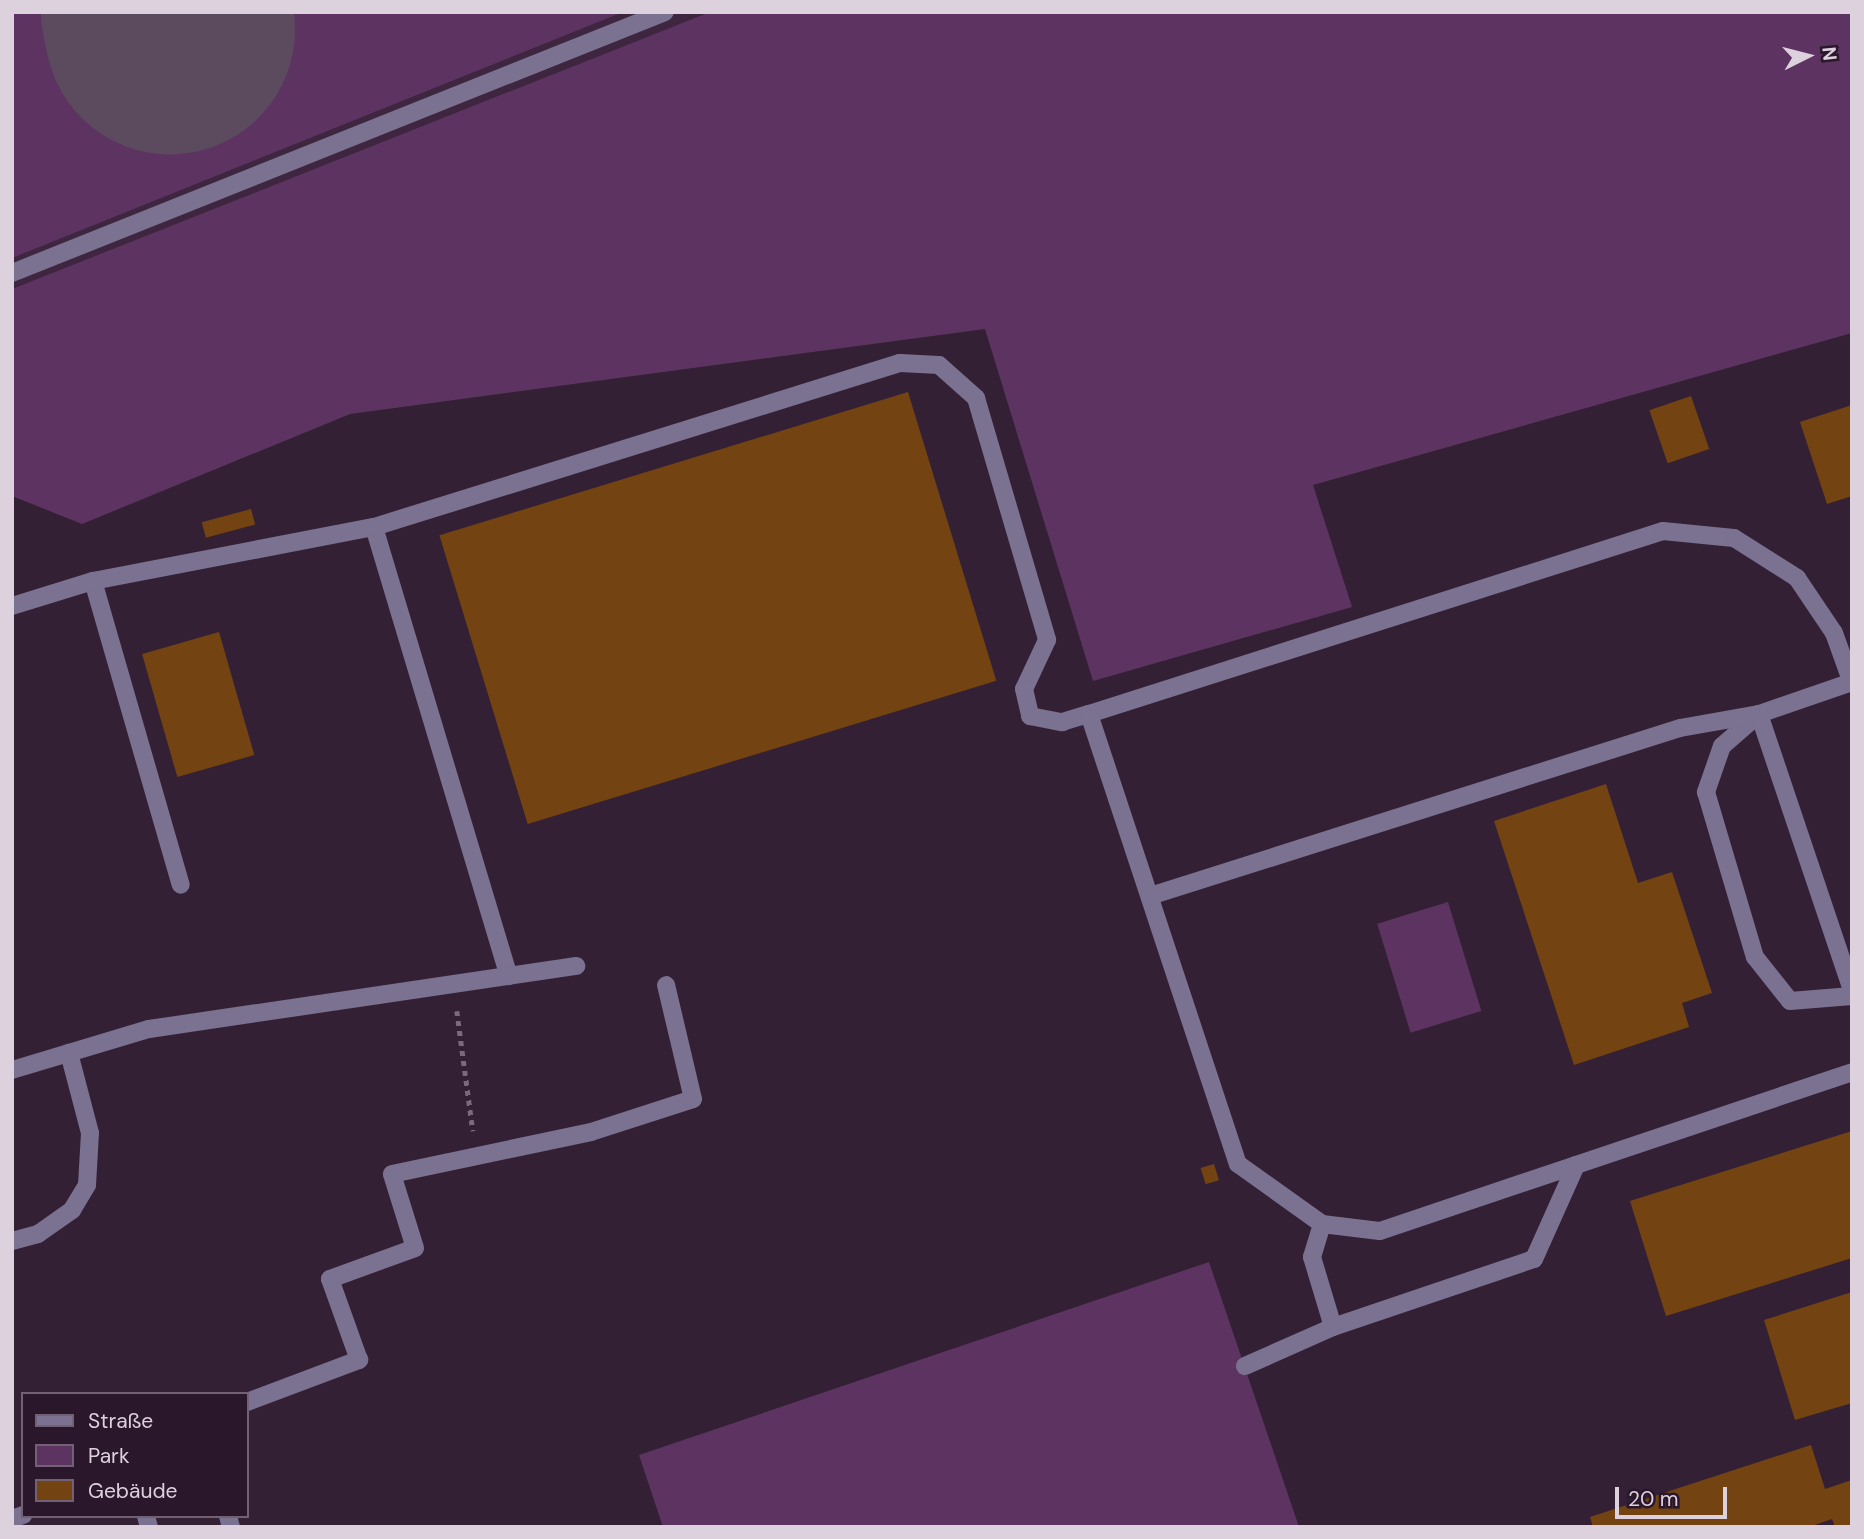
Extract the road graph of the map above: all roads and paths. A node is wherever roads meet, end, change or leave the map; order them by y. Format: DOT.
graph roads {
  1 [pos="665,12"];
  2 [pos="12,273"];
  3 [pos="374,527"];
  4 [pos="93,581"];
  5 [pos="12,606"];
  6 [pos="1852,682"];
  7 [pos="1089,714"];
  8 [pos="1759,714"];
  9 [pos="181,885"];
  10 [pos="1150,895"];
  11 [pos="576,966"];
  12 [pos="509,976"];
  13 [pos="454,984"];
  14 [pos="666,985"];
  15 [pos="1852,993"];
  16 [pos="69,1053"];
  17 [pos="12,1070"];
  18 [pos="1852,1072"];
  19 [pos="476,1156"];
  20 [pos="1576,1165"];
  21 [pos="1322,1224"];
  22 [pos="12,1241"];
  23 [pos="1332,1327"];
  24 [pos="1245,1366"];
  25 [pos="248,1402"];
  1 -- 2 [label="lane"];
  3 -- 4 [label="lane"];
  3 -- 7 [label="lane"];
  3 -- 12 [label="lane"];
  4 -- 5 [label="lane"];
  4 -- 9 [label="lane"];
  6 -- 7 [label="lane"];
  6 -- 8 [label="lane"];
  7 -- 10 [label="lane"];
  8 -- 10 [label="lane"];
  8 -- 15 [label="lane"];
  8 -- 15 [label="lane"];
  10 -- 21 [label="lane"];
  11 -- 12 [label="lane"];
  12 -- 13 [label="lane"];
  13 -- 16 [label="lane"];
  13 -- 19 [label="path"];
  14 -- 19 [label="lane"];
  16 -- 17 [label="lane"];
  16 -- 22 [label="lane"];
  18 -- 20 [label="lane"];
  19 -- 25 [label="lane"];
  20 -- 21 [label="lane"];
  20 -- 23 [label="lane"];
  21 -- 23 [label="lane"];
  23 -- 24 [label="lane"];
}
